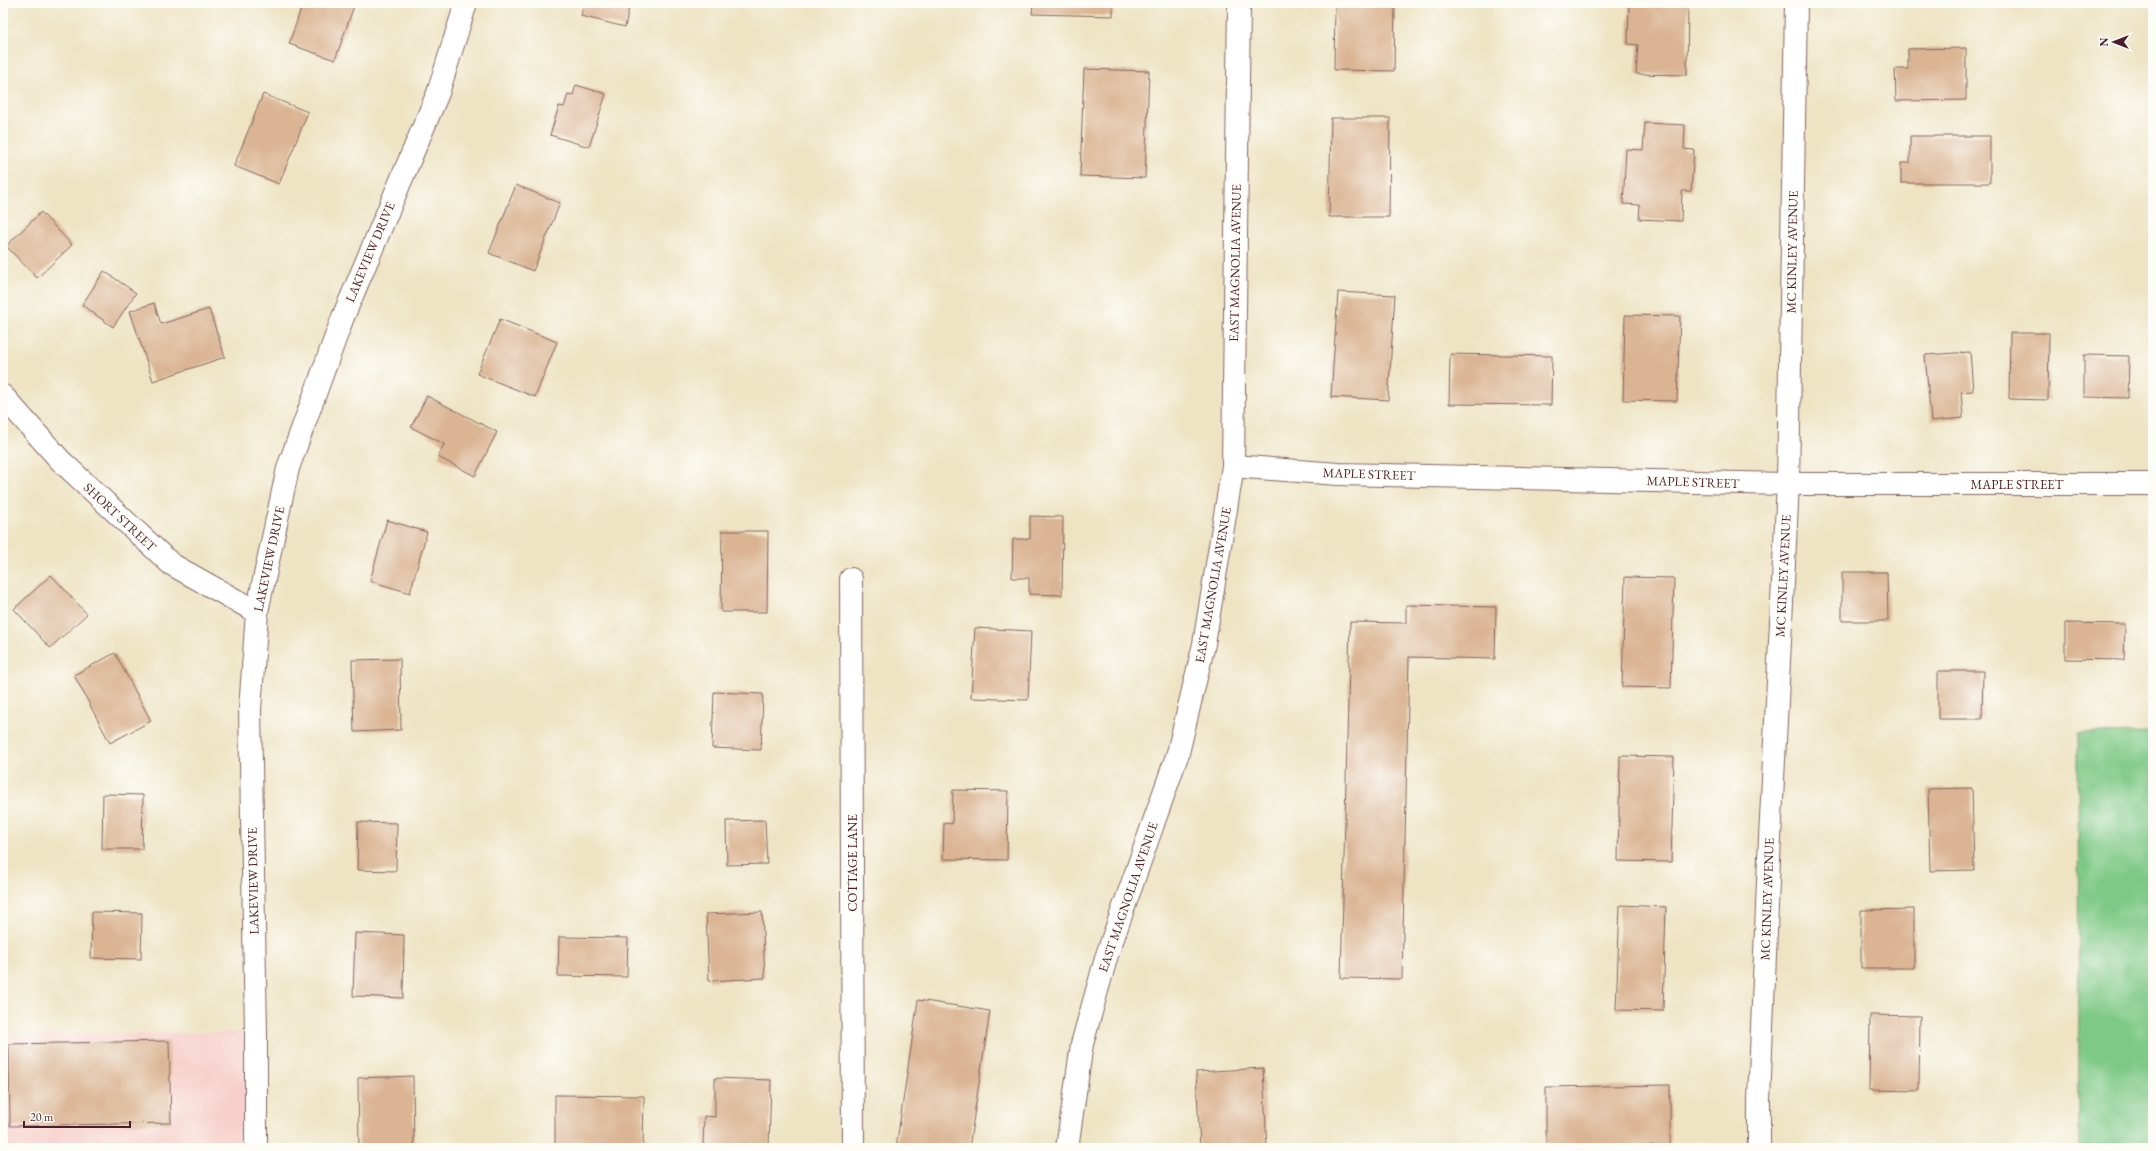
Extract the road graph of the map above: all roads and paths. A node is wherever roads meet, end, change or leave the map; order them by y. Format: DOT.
graph roads {
  1 [pos="466,3"];
  2 [pos="1239,3"];
  3 [pos="1796,3"];
  4 [pos="3,396"];
  5 [pos="1232,466"];
  6 [pos="1788,484"];
  7 [pos="2153,484"];
  8 [pos="851,579"];
  9 [pos="257,612"];
  10 [pos="256,1148"];
  11 [pos="852,1148"];
  12 [pos="1067,1148"];
  13 [pos="1759,1148"];
  1 -- 9 [label="street, LAKEVIEW DRIVE"];
  2 -- 5 [label="street, EAST MAGNOLIA AVENUE"];
  3 -- 6 [label="street, MC KINLEY AVENUE"];
  4 -- 9 [label="street, SHORT STREET"];
  5 -- 6 [label="street, MAPLE STREET"];
  5 -- 12 [label="street, EAST MAGNOLIA AVENUE"];
  6 -- 7 [label="street, MAPLE STREET"];
  6 -- 13 [label="street, MC KINLEY AVENUE"];
  8 -- 11 [label="street, COTTAGE LANE"];
  9 -- 10 [label="street, LAKEVIEW DRIVE"];
}
